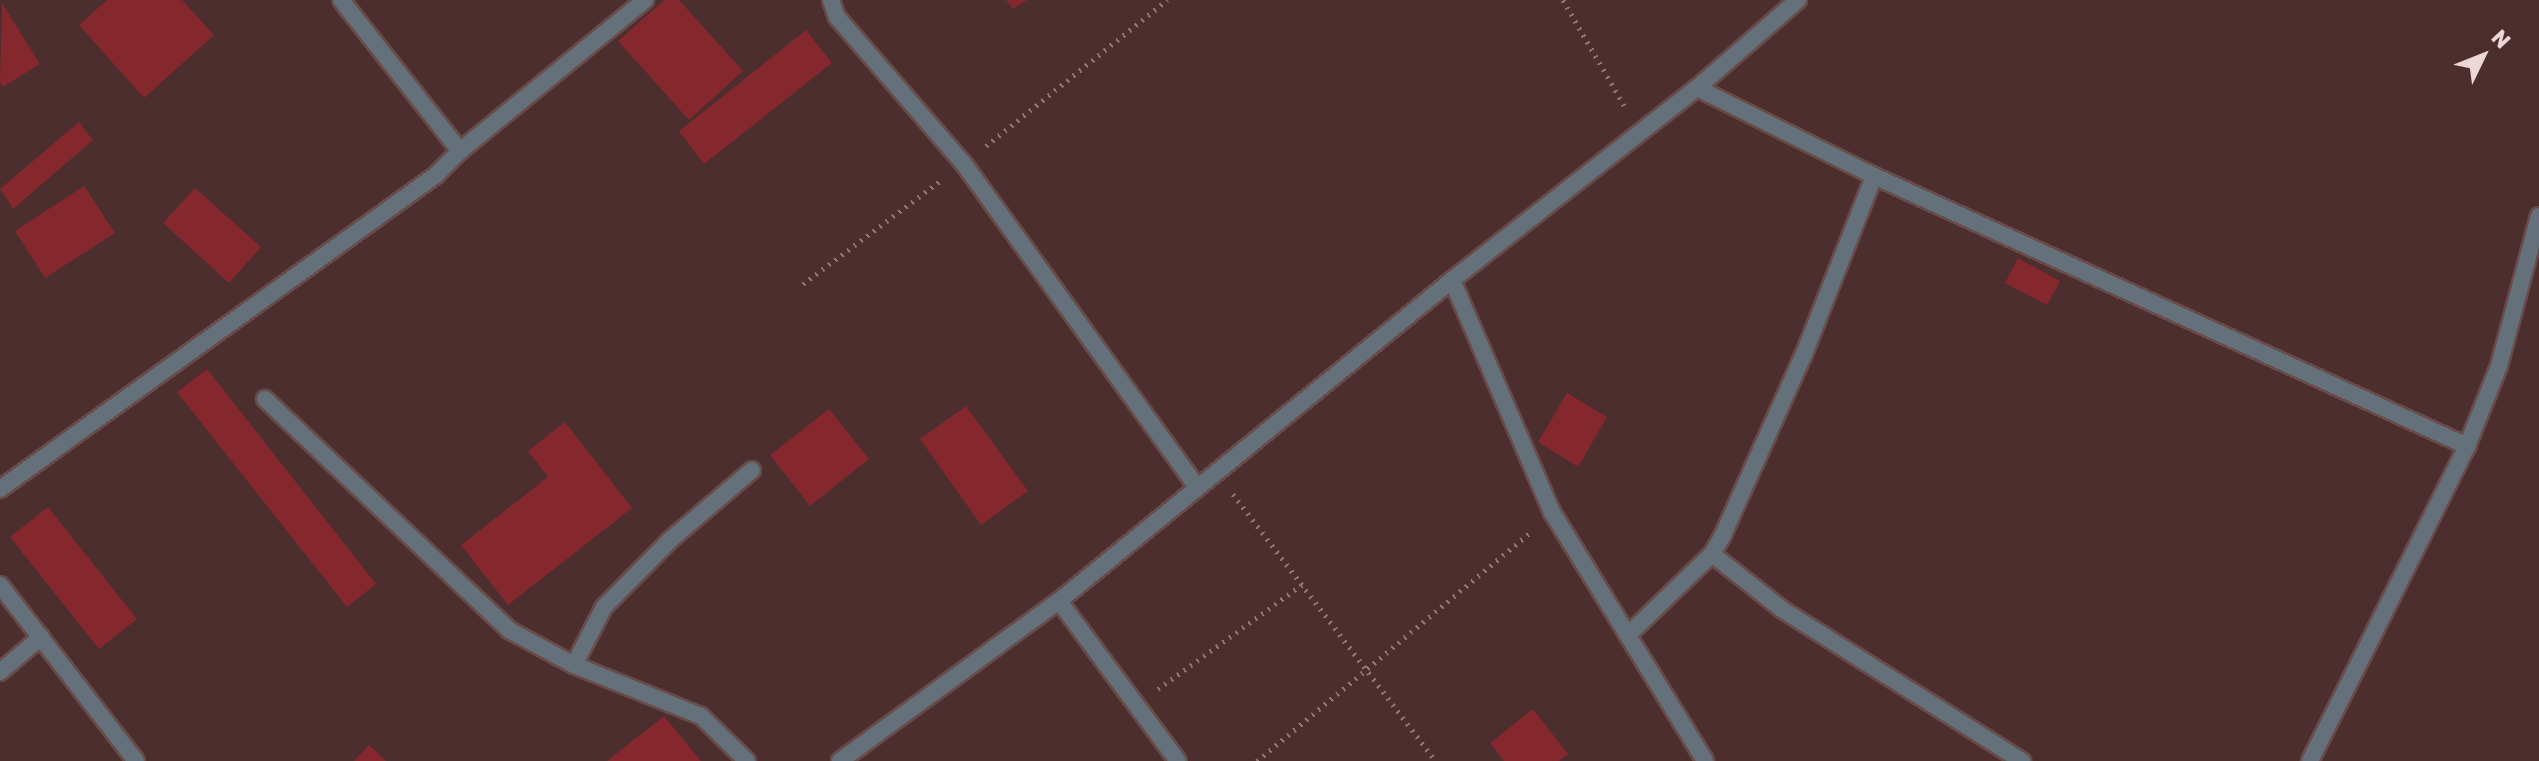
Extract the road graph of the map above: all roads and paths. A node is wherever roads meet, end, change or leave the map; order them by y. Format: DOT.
graph roads {
  1 [pos="341,0"];
  2 [pos="645,0"];
  3 [pos="831,0"];
  4 [pos="1563,0"];
  5 [pos="1798,0"];
  6 [pos="1697,88"];
  7 [pos="1638,131"];
  8 [pos="460,151"];
  9 [pos="1874,176"];
  10 [pos="2539,216"];
  11 [pos="1452,280"];
  12 [pos="265,399"];
  13 [pos="2467,446"];
  14 [pos="752,470"];
  15 [pos="1217,474"];
  16 [pos="1197,487"];
  17 [pos="0,489"];
  18 [pos="1552,512"];
  19 [pos="1712,554"];
  20 [pos="1303,584"];
  21 [pos="0,585"];
  22 [pos="1059,601"];
  23 [pos="1628,635"];
  24 [pos="41,637"];
  25 [pos="574,665"];
  26 [pos="1365,668"];
  27 [pos="0,672"];
  28 [pos="1135,707"];
  29 [pos="136,761"];
  30 [pos="747,761"];
  31 [pos="840,761"];
  32 [pos="1178,761"];
  33 [pos="1257,761"];
  34 [pos="1436,761"];
  35 [pos="1705,761"];
  36 [pos="2022,761"];
  37 [pos="2310,761"];
  1 -- 8 [label="street"];
  2 -- 8 [label="street"];
  3 -- 16 [label="street"];
  4 -- 7 [label="path"];
  5 -- 6 [label="street"];
  6 -- 7 [label="street"];
  6 -- 9 [label="street"];
  7 -- 11 [label="street"];
  8 -- 17 [label="street"];
  9 -- 13 [label="street"];
  9 -- 19 [label="street"];
  10 -- 13 [label="street"];
  11 -- 15 [label="street"];
  11 -- 18 [label="street"];
  12 -- 25 [label="street"];
  13 -- 37 [label="street"];
  14 -- 25 [label="street"];
  15 -- 16 [label="street"];
  15 -- 20 [label="path"];
  16 -- 22 [label="street"];
  18 -- 23 [label="street"];
  18 -- 26 [label="path"];
  19 -- 23 [label="street"];
  19 -- 36 [label="street"];
  20 -- 26 [label="path"];
  20 -- 28 [label="path"];
  21 -- 24 [label="street"];
  22 -- 28 [label="street"];
  22 -- 31 [label="street"];
  23 -- 35 [label="street"];
  24 -- 27 [label="street"];
  24 -- 29 [label="street"];
  25 -- 30 [label="street"];
  26 -- 33 [label="path"];
  26 -- 34 [label="path"];
  28 -- 32 [label="street"];
}
